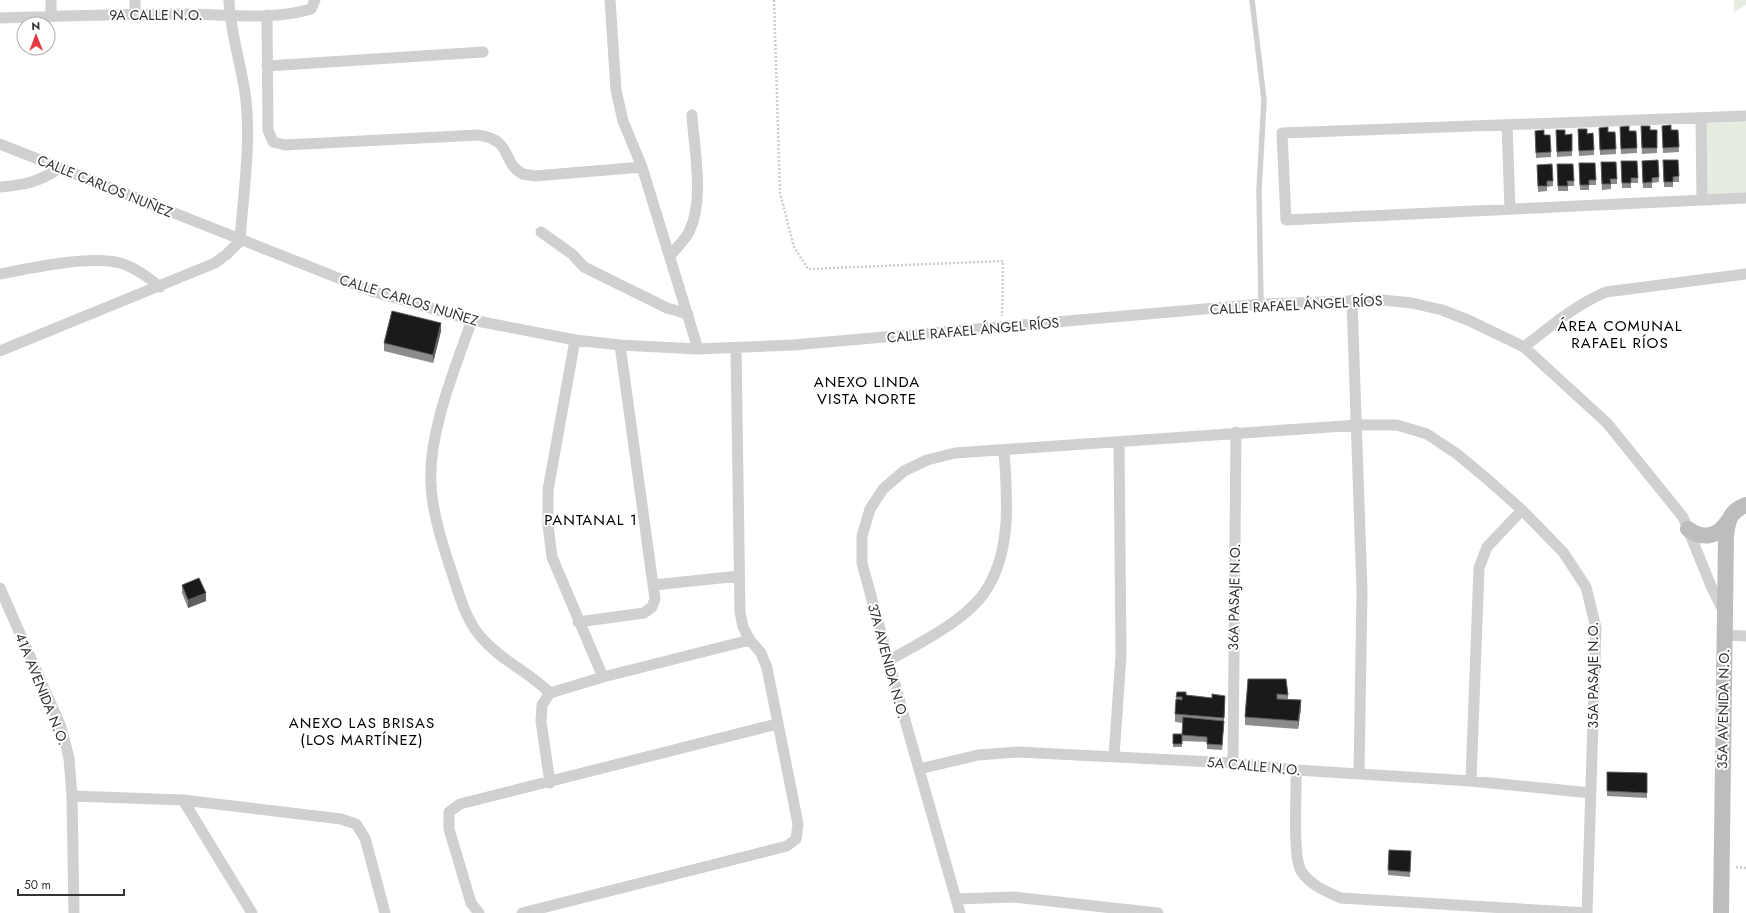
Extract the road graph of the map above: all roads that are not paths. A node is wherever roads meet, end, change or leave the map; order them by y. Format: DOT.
graph roads {
  1 [pos="51,0"];
  2 [pos="135,0"];
  3 [pos="229,0"];
  4 [pos="610,0"];
  5 [pos="1252,0"];
  6 [pos="313,4"];
  7 [pos="135,14"];
  8 [pos="229,14"];
  9 [pos="267,15"];
  10 [pos="52,16"];
  11 [pos="16,17"];
  12 [pos="0,18"];
  13 [pos="483,52"];
  14 [pos="267,66"];
  15 [pos="692,115"];
  16 [pos="1746,116"];
  17 [pos="1701,118"];
  18 [pos="1507,125"];
  19 [pos="0,144"];
  20 [pos="642,167"];
  21 [pos="60,168"];
  22 [pos="0,188"];
  23 [pos="1746,198"];
  24 [pos="1702,200"];
  25 [pos="1510,209"];
  26 [pos="541,232"];
  27 [pos="240,241"];
  28 [pos="670,256"];
  29 [pos="0,274"];
  30 [pos="1746,274"];
  31 [pos="160,287"];
  32 [pos="1352,300"];
  33 [pos="1261,304"];
  34 [pos="688,314"];
  35 [pos="472,320"];
  36 [pos="575,340"];
  37 [pos="620,345"];
  38 [pos="792,345"];
  39 [pos="1524,347"];
  40 [pos="736,348"];
  41 [pos="698,349"];
  42 [pos="0,351"];
  43 [pos="1358,425"];
  44 [pos="1236,432"];
  45 [pos="1120,442"];
  46 [pos="1004,450"];
  47 [pos="1742,507"];
  48 [pos="1522,510"];
  49 [pos="1728,521"];
  50 [pos="1688,529"];
  51 [pos="739,576"];
  52 [pos="654,585"];
  53 [pos="0,588"];
  54 [pos="1725,614"];
  55 [pos="578,622"];
  56 [pos="1725,635"];
  57 [pos="1746,636"];
  58 [pos="750,640"];
  59 [pos="888,661"];
  60 [pos="603,677"];
  61 [pos="550,693"];
  62 [pos="777,724"];
  63 [pos="1114,756"];
  64 [pos="1233,763"];
  65 [pos="919,769"];
  66 [pos="1296,770"];
  67 [pos="1359,774"];
  68 [pos="1471,781"];
  69 [pos="550,782"];
  70 [pos="1591,793"];
  71 [pos="72,796"];
  72 [pos="183,800"];
  73 [pos="956,899"];
  74 [pos="74,913"];
  75 [pos="252,913"];
  76 [pos="385,913"];
  77 [pos="479,913"];
  78 [pos="522,913"];
  79 [pos="960,913"];
  80 [pos="1158,913"];
  81 [pos="1588,913"];
  82 [pos="1721,913"];
  1 -- 10 [label="street"];
  2 -- 7 [label="street"];
  3 -- 8 [label="street"];
  4 -- 20 [label="street"];
  5 -- 33 [label="lane"];
  6 -- 9 [label="street, 9A CALLE N.O."];
  7 -- 8 [label="street, 9A CALLE N.O."];
  7 -- 10 [label="street, 9A CALLE N.O."];
  8 -- 9 [label="street, 9A CALLE N.O."];
  8 -- 27 [label="street"];
  9 -- 14 [label="street"];
  11 -- 12 [label="street, 9A CALLE N.O."];
  13 -- 14 [label="street"];
  14 -- 20 [label="street"];
  15 -- 28 [label="street"];
  16 -- 17 [label="street"];
  17 -- 18 [label="street"];
  17 -- 24 [label="street"];
  18 -- 25 [label="street"];
  18 -- 25 [label="street"];
  19 -- 21 [label="street, CALLE CARLOS NUÑEZ"];
  20 -- 28 [label="street"];
  21 -- 22 [label="street"];
  21 -- 27 [label="street, CALLE CARLOS NUÑEZ"];
  23 -- 24 [label="street"];
  24 -- 25 [label="street"];
  26 -- 34 [label="street"];
  27 -- 31 [label="street"];
  27 -- 35 [label="street, CALLE CARLOS NUÑEZ"];
  28 -- 34 [label="street"];
  29 -- 31 [label="street"];
  30 -- 39 [label="street"];
  31 -- 42 [label="street"];
  32 -- 33 [label="street, CALLE RAFAEL ÁNGEL RÍOS"];
  32 -- 39 [label="street, CALLE RAFAEL ÁNGEL RÍOS"];
  32 -- 43 [label="street"];
  33 -- 38 [label="street, CALLE RAFAEL ÁNGEL RÍOS"];
  34 -- 41 [label="street"];
  35 -- 36 [label="street, CALLE CARLOS NUÑEZ"];
  35 -- 61 [label="street"];
  36 -- 37 [label="street, CALLE CARLOS NUÑEZ"];
  36 -- 55 [label="street"];
  37 -- 41 [label="street, CALLE CARLOS NUÑEZ"];
  37 -- 52 [label="street"];
  38 -- 40 [label="street, CALLE CARLOS NUÑEZ"];
  39 -- 50 [label="street, CALLE RAFAEL ÁNGEL RÍOS"];
  40 -- 41 [label="street, CALLE CARLOS NUÑEZ"];
  40 -- 51 [label="street"];
  43 -- 44 [label="street, 35A PASAJE N.O."];
  43 -- 48 [label="street, 35A PASAJE N.O."];
  43 -- 67 [label="street"];
  44 -- 45 [label="street, 35A PASAJE N.O."];
  44 -- 64 [label="street, 36A PASAJE N.O."];
  45 -- 46 [label="street, 37A AVENIDA N.O."];
  45 -- 63 [label="street"];
  46 -- 59 [label="street"];
  46 -- 59 [label="street, 37A AVENIDA N.O."];
  47 -- 49 [label="main road"];
  48 -- 68 [label="street"];
  48 -- 70 [label="street, 35A PASAJE N.O."];
  49 -- 50 [label="main road"];
  49 -- 54 [label="main road, 35A AVENIDA N.O."];
  50 -- 54 [label="street, CALLE RAFAEL ÁNGEL RÍOS"];
  51 -- 52 [label="street"];
  51 -- 58 [label="street"];
  52 -- 55 [label="street"];
  53 -- 71 [label="street, 41A AVENIDA N.O."];
  54 -- 56 [label="main road, 35A AVENIDA N.O."];
  55 -- 60 [label="street"];
  56 -- 57 [label="street"];
  56 -- 82 [label="main road, 35A AVENIDA N.O."];
  58 -- 60 [label="street"];
  58 -- 62 [label="street"];
  59 -- 65 [label="street, 37A AVENIDA N.O."];
  60 -- 61 [label="street"];
  61 -- 69 [label="street"];
  62 -- 69 [label="street"];
  62 -- 78 [label="street"];
  63 -- 64 [label="street, 5A CALLE N.O."];
  63 -- 65 [label="street, 5A CALLE N.O."];
  64 -- 66 [label="street, 5A CALLE N.O."];
  65 -- 73 [label="street, 37A AVENIDA N.O."];
  66 -- 67 [label="street, 5A CALLE N.O."];
  66 -- 81 [label="street"];
  67 -- 68 [label="street, 5A CALLE N.O."];
  68 -- 70 [label="street, 5A CALLE N.O."];
  69 -- 77 [label="street"];
  70 -- 81 [label="street, 35A PASAJE N.O."];
  71 -- 72 [label="street"];
  71 -- 74 [label="street, 41A AVENIDA N.O."];
  72 -- 75 [label="street"];
  72 -- 76 [label="street"];
  73 -- 79 [label="street, 37A AVENIDA N.O."];
  73 -- 80 [label="street"];
}
